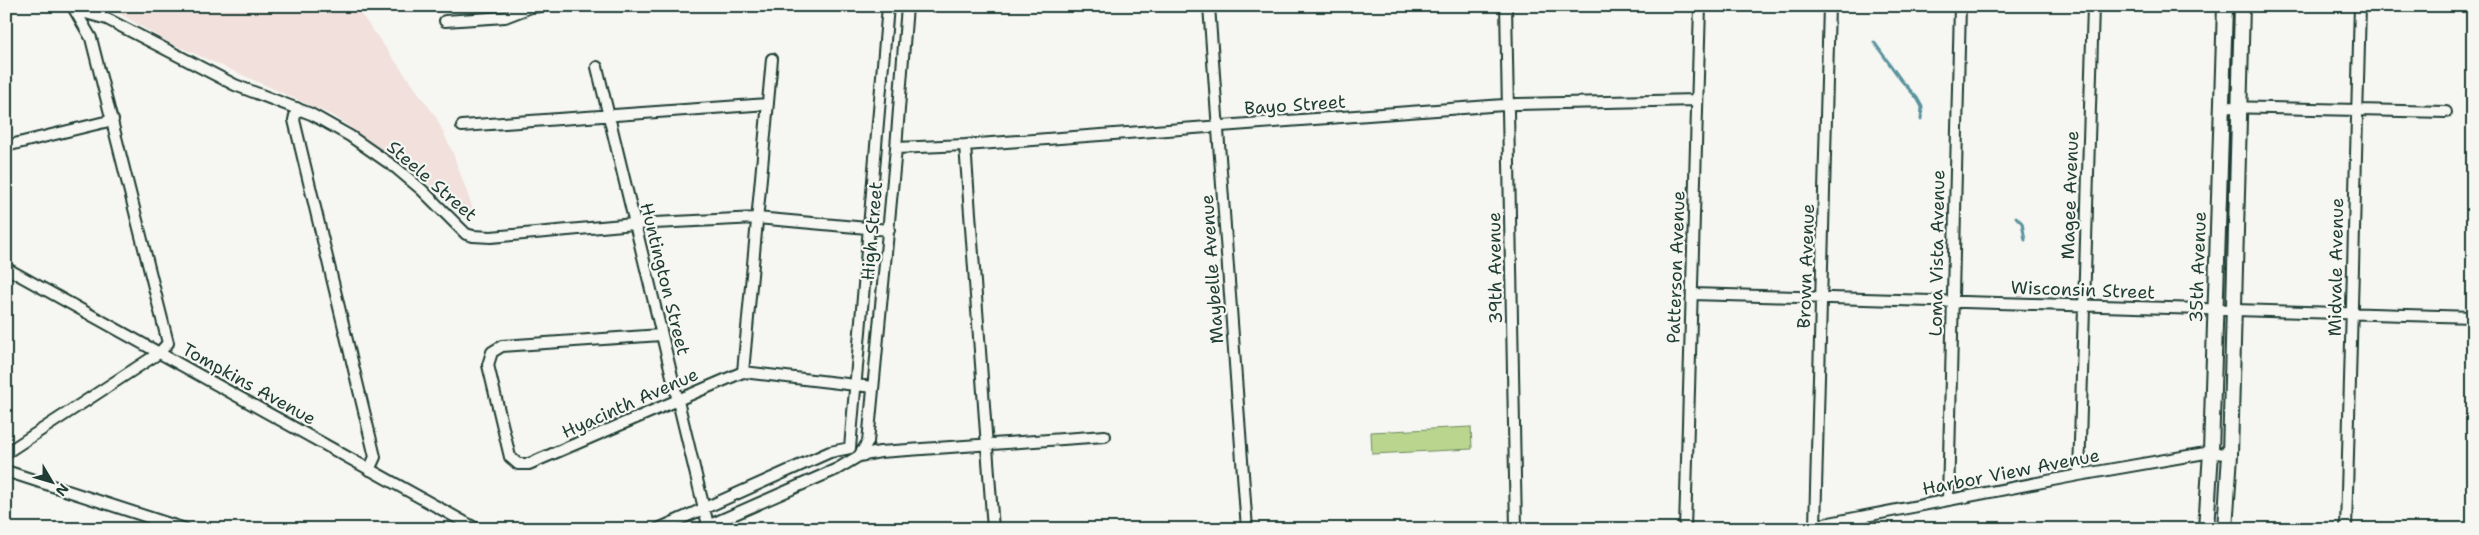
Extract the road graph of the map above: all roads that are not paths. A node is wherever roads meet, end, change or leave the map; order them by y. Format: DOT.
graph roads {
  1 [pos="541,6"];
  2 [pos="888,6"];
  3 [pos="907,6"];
  4 [pos="1209,6"];
  5 [pos="1506,6"];
  6 [pos="1700,6"];
  7 [pos="1829,6"];
  8 [pos="1960,6"];
  9 [pos="2093,6"];
  10 [pos="2225,6"];
  11 [pos="2241,6"];
  12 [pos="2360,6"];
  13 [pos="74,8"];
  14 [pos="445,21"];
  15 [pos="772,60"];
  16 [pos="597,67"];
  17 [pos="1697,100"];
  18 [pos="768,104"];
  19 [pos="1508,106"];
  20 [pos="2222,107"];
  21 [pos="2240,107"];
  22 [pos="297,108"];
  23 [pos="2356,110"];
  24 [pos="2446,112"];
  25 [pos="607,116"];
  26 [pos="112,120"];
  27 [pos="462,126"];
  28 [pos="1218,126"];
  29 [pos="965,145"];
  30 [pos="6,146"];
  31 [pos="896,148"];
  32 [pos="757,218"];
  33 [pos="634,224"];
  34 [pos="869,228"];
  35 [pos="888,230"];
  36 [pos="6,268"];
  37 [pos="1692,294"];
  38 [pos="1822,299"];
  39 [pos="1952,302"];
  40 [pos="2082,306"];
  41 [pos="2216,310"];
  42 [pos="2234,311"];
  43 [pos="2351,312"];
  44 [pos="2473,317"];
  45 [pos="661,335"];
  46 [pos="159,353"];
  47 [pos="743,372"];
  48 [pos="856,386"];
  49 [pos="873,387"];
  50 [pos="678,399"];
  51 [pos="1105,436"];
  52 [pos="987,444"];
  53 [pos="850,448"];
  54 [pos="2211,452"];
  55 [pos="6,453"];
  56 [pos="2230,455"];
  57 [pos="859,456"];
  58 [pos="369,470"];
  59 [pos="6,471"];
  60 [pos="2079,475"];
  61 [pos="1948,500"];
  62 [pos="704,509"];
  63 [pos="169,526"];
  64 [pos="1815,526"];
  65 [pos="706,528"];
  66 [pos="186,529"];
  67 [pos="477,529"];
  68 [pos="658,529"];
  69 [pos="993,529"];
  70 [pos="1247,529"];
  71 [pos="1516,529"];
  72 [pos="1685,529"];
  73 [pos="1798,529"];
  74 [pos="2206,529"];
  75 [pos="2225,529"];
  76 [pos="2346,529"];
  1 -- 14 [label="street"];
  2 -- 34 [label="street, High Street"];
  3 -- 31 [label="street, High Street"];
  4 -- 28 [label="street, Maybelle Avenue"];
  5 -- 19 [label="street, 39th Avenue"];
  6 -- 17 [label="street, Patterson Avenue"];
  7 -- 38 [label="street, Brown Avenue"];
  8 -- 39 [label="street, Loma Vista Avenue"];
  9 -- 40 [label="street, Magee Avenue"];
  10 -- 20 [label="main road, 35th Avenue"];
  11 -- 21 [label="main road, 35th Avenue"];
  12 -- 23 [label="street, Midvale Avenue"];
  13 -- 22 [label="street, Steele Street"];
  13 -- 26 [label="street"];
  15 -- 18 [label="street"];
  16 -- 25 [label="street, Huntington Street"];
  17 -- 19 [label="street, Bayo Street"];
  17 -- 37 [label="street, Patterson Avenue"];
  18 -- 25 [label="street"];
  18 -- 32 [label="street"];
  19 -- 28 [label="street, Bayo Street"];
  19 -- 71 [label="street, 39th Avenue"];
  20 -- 21 [label="street"];
  20 -- 41 [label="main road, 35th Avenue"];
  21 -- 23 [label="street"];
  21 -- 42 [label="main road, 35th Avenue"];
  22 -- 33 [label="street, Steele Street"];
  22 -- 58 [label="street"];
  23 -- 24 [label="street"];
  23 -- 43 [label="street, Midvale Avenue"];
  25 -- 27 [label="street"];
  25 -- 33 [label="street, Huntington Street"];
  26 -- 30 [label="street"];
  26 -- 46 [label="street"];
  28 -- 29 [label="street, Bayo Street"];
  28 -- 70 [label="street, Maybelle Avenue"];
  29 -- 31 [label="street, Bayo Street"];
  29 -- 52 [label="street"];
  31 -- 35 [label="street, High Street"];
  32 -- 33 [label="street, Steele Street"];
  32 -- 34 [label="street, Steele Street"];
  32 -- 47 [label="street"];
  33 -- 45 [label="street, Huntington Street"];
  34 -- 35 [label="street, Steele Street"];
  34 -- 48 [label="street, High Street"];
  35 -- 49 [label="street, High Street"];
  36 -- 46 [label="street, Tompkins Avenue"];
  37 -- 38 [label="street, Wisconsin Street"];
  37 -- 72 [label="street, Patterson Avenue"];
  38 -- 39 [label="street, Wisconsin Street"];
  38 -- 64 [label="street, Brown Avenue"];
  39 -- 40 [label="street, Wisconsin Street"];
  39 -- 61 [label="street, Loma Vista Avenue"];
  40 -- 41 [label="street, Wisconsin Street"];
  40 -- 60 [label="street, Magee Avenue"];
  41 -- 42 [label="street, Wisconsin Street"];
  41 -- 54 [label="main road, 35th Avenue"];
  42 -- 43 [label="street, Wisconsin Street"];
  42 -- 56 [label="main road, 35th Avenue"];
  43 -- 44 [label="street, Wisconsin Street"];
  43 -- 76 [label="street, Midvale Avenue"];
  45 -- 50 [label="street, Huntington Street"];
  45 -- 50 [label="street, Hyacinth Avenue"];
  46 -- 55 [label="street"];
  46 -- 58 [label="street, Tompkins Avenue"];
  47 -- 48 [label="street, Hyacinth Avenue"];
  47 -- 50 [label="street, Hyacinth Avenue"];
  48 -- 49 [label="street, Hyacinth Avenue"];
  48 -- 53 [label="street, High Street"];
  49 -- 57 [label="street, High Street"];
  50 -- 62 [label="street, Huntington Street"];
  51 -- 52 [label="street"];
  52 -- 57 [label="street"];
  52 -- 69 [label="street"];
  53 -- 57 [label="street"];
  53 -- 62 [label="street"];
  54 -- 56 [label="street, Harbor View Avenue"];
  54 -- 60 [label="street, Harbor View Avenue"];
  54 -- 74 [label="main road, 35th Avenue"];
  56 -- 75 [label="main road, 35th Avenue"];
  57 -- 65 [label="street"];
  58 -- 67 [label="street, Tompkins Avenue"];
  59 -- 63 [label="street"];
  60 -- 61 [label="street, Harbor View Avenue"];
  61 -- 64 [label="street, Harbor View Avenue"];
  62 -- 65 [label="street, Huntington Street"];
  62 -- 68 [label="street"];
  63 -- 66 [label="street"];
  64 -- 73 [label="street, Harbor View Avenue"];
}
